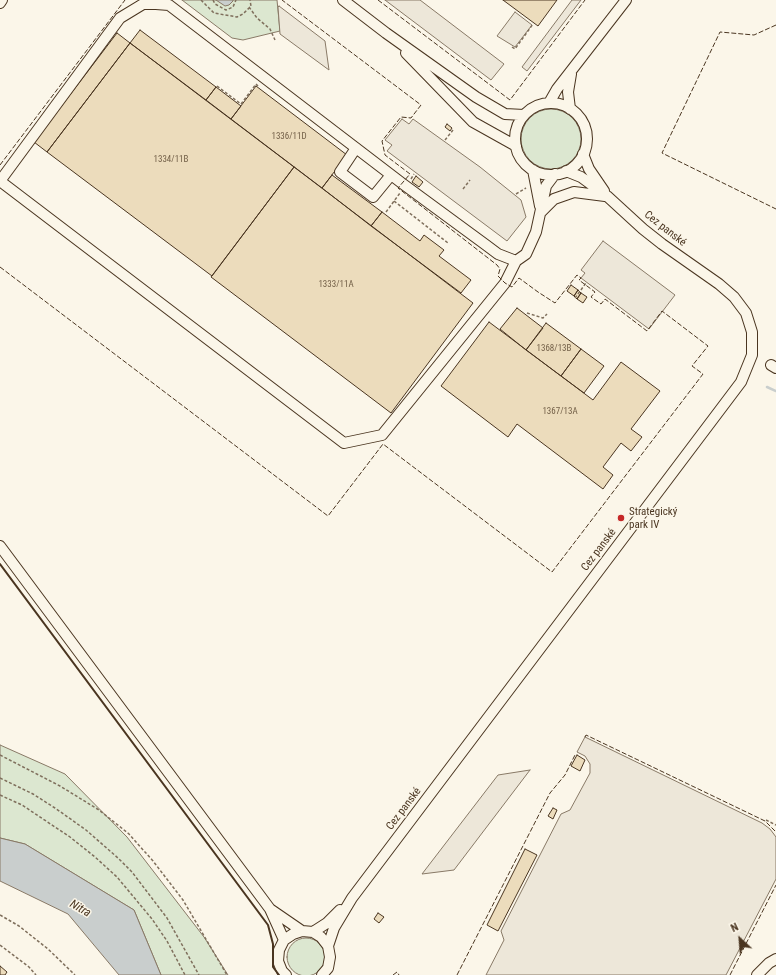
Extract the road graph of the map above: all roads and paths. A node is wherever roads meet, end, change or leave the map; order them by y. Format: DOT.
graph roads {
  1 [pos="2,0"];
  2 [pos="201,0"];
  3 [pos="213,0"];
  4 [pos="236,0"];
  5 [pos="250,0"];
  6 [pos="343,0"];
  7 [pos="626,0"];
  8 [pos="0,3"];
  9 [pos="249,8"];
  10 [pos="226,10"];
  11 [pos="225,15"];
  12 [pos="533,24"];
  13 [pos="386,33"];
  14 [pos="275,40"];
  15 [pos="512,47"];
  16 [pos="572,72"];
  17 [pos="217,86"];
  18 [pos="262,89"];
  19 [pos="549,103"];
  20 [pos="570,108"];
  21 [pos="524,115"];
  22 [pos="453,130"];
  23 [pos="445,140"];
  24 [pos="516,146"];
  25 [pos="356,148"];
  26 [pos="583,154"];
  27 [pos="533,170"];
  28 [pos="566,171"];
  29 [pos="555,174"];
  30 [pos="388,178"];
  31 [pos="470,180"];
  32 [pos="0,181"];
  33 [pos="532,185"];
  34 [pos="463,189"];
  35 [pos="516,194"];
  36 [pos="607,196"];
  37 [pos="394,201"];
  38 [pos="386,212"];
  39 [pos="541,212"];
  40 [pos="448,243"];
  41 [pos="516,261"];
  42 [pos="586,283"];
  43 [pos="574,298"];
  44 [pos="527,313"];
  45 [pos="547,314"];
  46 [pos="0,546"];
  47 [pos="0,755"];
  48 [pos="0,778"];
  49 [pos="0,795"];
  50 [pos="766,820"];
  51 [pos="776,825"];
  52 [pos="352,898"];
  53 [pos="270,909"];
  54 [pos="0,915"];
  55 [pos="308,932"];
  56 [pos="284,940"];
  57 [pos="0,945"];
  58 [pos="328,946"];
  59 [pos="776,959"];
  60 [pos="327,972"];
  61 [pos="36,975"];
  62 [pos="75,975"];
  63 [pos="185,975"];
  64 [pos="199,975"];
  65 [pos="227,975"];
  66 [pos="286,975"];
  67 [pos="757,975"];
  1 -- 8 [label="street"];
  2 -- 11 [label="path"];
  3 -- 10 [label="path"];
  4 -- 10 [label="path"];
  5 -- 9 [label="path"];
  6 -- 13 [label="street"];
  7 -- 16 [label="street"];
  9 -- 11 [label="path"];
  9 -- 14 [label="path"];
  10 -- 11 [label="path"];
  12 -- 15 [label="path"];
  13 -- 21 [label="street"];
  13 -- 24 [label="street"];
  16 -- 19 [label="street"];
  16 -- 20 [label="street"];
  17 -- 18 [label="path"];
  19 -- 20 [label="street"];
  19 -- 21 [label="street"];
  20 -- 26 [label="street"];
  21 -- 24 [label="street"];
  22 -- 23 [label="path"];
  24 -- 27 [label="street"];
  25 -- 30 [label="street"];
  25 -- 30 [label="street"];
  25 -- 32 [label="street"];
  26 -- 28 [label="street"];
  26 -- 36 [label="street, Cez panské"];
  27 -- 29 [label="street"];
  27 -- 39 [label="street"];
  28 -- 29 [label="street"];
  28 -- 36 [label="street, Cez panské"];
  29 -- 39 [label="street"];
  30 -- 37 [label="path"];
  30 -- 41 [label="street"];
  31 -- 34 [label="path"];
  32 -- 41 [label="street"];
  33 -- 35 [label="path"];
  36 -- 39 [label="street"];
  36 -- 52 [label="street, Cez panské"];
  37 -- 38 [label="path"];
  37 -- 40 [label="path"];
  39 -- 41 [label="street"];
  42 -- 43 [label="path"];
  44 -- 45 [label="path"];
  46 -- 53 [label="street"];
  47 -- 65 [label="path"];
  48 -- 64 [label="path"];
  49 -- 63 [label="path"];
  50 -- 51 [label="path"];
  52 -- 55 [label="street, Cez panské"];
  52 -- 58 [label="street, Cez panské"];
  53 -- 55 [label="street"];
  53 -- 56 [label="street"];
  54 -- 62 [label="path"];
  55 -- 56 [label="street, Cez panské"];
  55 -- 58 [label="street"];
  56 -- 66 [label="street"];
  57 -- 61 [label="path"];
  58 -- 60 [label="street"];
  59 -- 67 [label="street"];
}
